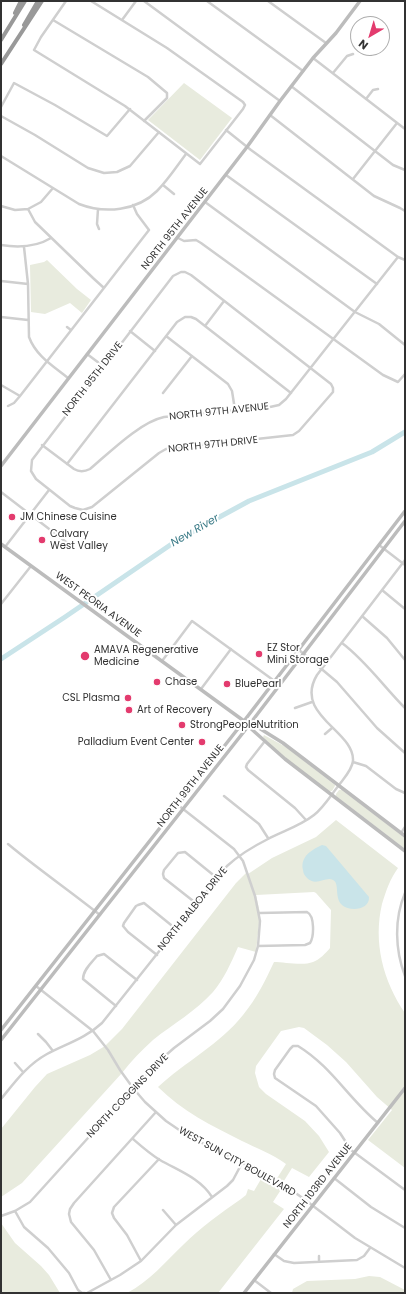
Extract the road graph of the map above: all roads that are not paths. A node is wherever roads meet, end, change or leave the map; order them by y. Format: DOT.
graph roads {
  1 [pos="21,1"];
  2 [pos="25,1"];
  3 [pos="38,1"];
  4 [pos="42,1"];
  5 [pos="66,1"];
  6 [pos="91,1"];
  7 [pos="136,1"];
  8 [pos="144,1"];
  9 [pos="207,1"];
  10 [pos="268,1"];
  11 [pos="360,1"];
  12 [pos="52,20"];
  13 [pos="122,20"];
  14 [pos="11,23"];
  15 [pos="1,40"];
  16 [pos="326,43"];
  17 [pos="350,55"];
  18 [pos="313,58"];
  19 [pos="1,64"];
  20 [pos="303,71"];
  21 [pos="333,73"];
  22 [pos="291,86"];
  23 [pos="378,89"];
  24 [pos="366,99"];
  25 [pos="280,100"];
  26 [pos="1,107"];
  27 [pos="130,109"];
  28 [pos="270,115"];
  29 [pos="1,116"];
  30 [pos="144,121"];
  31 [pos="397,123"];
  32 [pos="405,129"];
  33 [pos="226,130"];
  34 [pos="158,132"];
  35 [pos="247,147"];
  36 [pos="375,151"];
  37 [pos="186,154"];
  38 [pos="1,156"];
  39 [pos="405,170"];
  40 [pos="226,175"];
  41 [pos="353,179"];
  42 [pos="163,185"];
  43 [pos="53,188"];
  44 [pos="174,194"];
  45 [pos="205,202"];
  46 [pos="134,205"];
  47 [pos="1,206"];
  48 [pos="28,209"];
  49 [pos="98,209"];
  50 [pos="405,212"];
  51 [pos="99,229"];
  52 [pos="51,238"];
  53 [pos="178,238"];
  54 [pos="1,245"];
  55 [pos="24,247"];
  56 [pos="398,257"];
  57 [pos="405,260"];
  58 [pos="1,281"];
  59 [pos="28,284"];
  60 [pos="377,284"];
  61 [pos="104,288"];
  62 [pos="224,301"];
  63 [pos="355,312"];
  64 [pos="1,318"];
  65 [pos="28,320"];
  66 [pos="205,326"];
  67 [pos="68,327"];
  68 [pos="71,330"];
  69 [pos="130,332"];
  70 [pos="166,336"];
  71 [pos="334,339"];
  72 [pos="405,345"];
  73 [pos="155,351"];
  74 [pos="87,354"];
  75 [pos="192,356"];
  76 [pos="47,362"];
  77 [pos="103,366"];
  78 [pos="311,368"];
  79 [pos="405,374"];
  80 [pos="68,378"];
  81 [pos="1,386"];
  82 [pos="163,393"];
  83 [pos="291,393"];
  84 [pos="20,396"];
  85 [pos="8,406"];
  86 [pos="235,410"];
  87 [pos="42,445"];
  88 [pos="67,464"];
  89 [pos="1,466"];
  90 [pos="49,490"];
  91 [pos="1,492"];
  92 [pos="405,511"];
  93 [pos="30,514"];
  94 [pos="405,521"];
  95 [pos="1,544"];
  96 [pos="70,545"];
  97 [pos="379,545"];
  98 [pos="5,547"];
  99 [pos="384,549"];
  100 [pos="405,560"];
  101 [pos="404,564"];
  102 [pos="31,566"];
  103 [pos="345,590"];
  104 [pos="382,590"];
  105 [pos="350,594"];
  106 [pos="1,604"];
  107 [pos="405,609"];
  108 [pos="362,616"];
  109 [pos="342,643"];
  110 [pos="231,649"];
  111 [pos="299,650"];
  112 [pos="304,654"];
  113 [pos="405,660"];
  114 [pos="162,661"];
  115 [pos="322,669"];
  116 [pos="275,681"];
  117 [pos="280,685"];
  118 [pos="201,690"];
  119 [pos="312,702"];
  120 [pos="295,708"];
  121 [pos="405,708"];
  122 [pos="244,721"];
  123 [pos="250,724"];
  124 [pos="332,728"];
  125 [pos="326,734"];
  126 [pos="265,741"];
  127 [pos="405,753"];
  128 [pos="353,762"];
  129 [pos="205,771"];
  130 [pos="210,775"];
  131 [pos="338,785"];
  132 [pos="405,793"];
  133 [pos="331,795"];
  134 [pos="224,796"];
  135 [pos="178,805"];
  136 [pos="183,809"];
  137 [pos="306,820"];
  138 [pos="405,827"];
  139 [pos="401,832"];
  140 [pos="405,836"];
  141 [pos="268,838"];
  142 [pos="8,844"];
  143 [pos="405,851"];
  144 [pos="240,856"];
  145 [pos="217,878"];
  146 [pos="405,893"];
  147 [pos="196,904"];
  148 [pos="95,911"];
  149 [pos="260,913"];
  150 [pos="100,915"];
  151 [pos="176,929"];
  152 [pos="72,941"];
  153 [pos="77,944"];
  154 [pos="258,946"];
  155 [pos="157,955"];
  156 [pos="405,976"];
  157 [pos="137,980"];
  158 [pos="36,986"];
  159 [pos="41,990"];
  160 [pos="20,1006"];
  161 [pos="116,1006"];
  162 [pos="25,1010"];
  163 [pos="3,1025"];
  164 [pos="1,1030"];
  165 [pos="93,1031"];
  166 [pos="38,1034"];
  167 [pos="1,1040"];
  168 [pos="53,1051"];
  169 [pos="15,1063"];
  170 [pos="23,1072"];
  171 [pos="133,1088"];
  172 [pos="405,1088"];
  173 [pos="1,1099"];
  174 [pos="156,1112"];
  175 [pos="378,1123"];
  176 [pos="133,1138"];
  177 [pos="354,1152"];
  178 [pos="159,1159"];
  179 [pos="242,1163"];
  180 [pos="334,1178"];
  181 [pos="405,1190"];
  182 [pos="212,1197"];
  183 [pos="312,1206"];
  184 [pos="163,1210"];
  185 [pos="15,1211"];
  186 [pos="69,1214"];
  187 [pos="64,1215"];
  188 [pos="1,1216"];
  189 [pos="176,1225"];
  190 [pos="405,1228"];
  191 [pos="370,1248"];
  192 [pos="274,1254"];
  193 [pos="319,1256"];
  194 [pos="141,1261"];
  195 [pos="319,1262"];
  196 [pos="405,1268"];
  197 [pos="111,1280"];
  198 [pos="254,1280"];
  199 [pos="86,1293"];
  200 [pos="244,1293"];
  201 [pos="271,1293"];
  1 -- 14 [label="highway"];
  2 -- 14 [label="highway"];
  3 -- 19 [label="highway"];
  4 -- 19 [label="highway"];
  5 -- 12 [label="street"];
  6 -- 13 [label="street"];
  7 -- 13 [label="street"];
  8 -- 25 [label="street"];
  9 -- 20 [label="street"];
  10 -- 16 [label="street"];
  11 -- 16 [label="main road, NORTH 95TH AVENUE"];
  12 -- 27 [label="street"];
  12 -- 30 [label="street"];
  13 -- 33 [label="street"];
  14 -- 15 [label="highway"];
  16 -- 18 [label="main road, NORTH 95TH AVENUE"];
  17 -- 21 [label="street"];
  18 -- 20 [label="main road, NORTH 95TH AVENUE"];
  18 -- 21 [label="street"];
  20 -- 22 [label="main road, NORTH 95TH AVENUE"];
  21 -- 24 [label="street"];
  22 -- 25 [label="main road, NORTH 95TH AVENUE"];
  22 -- 36 [label="street"];
  23 -- 24 [label="street"];
  24 -- 31 [label="street"];
  25 -- 28 [label="main road, NORTH 95TH AVENUE"];
  26 -- 27 [label="street"];
  27 -- 30 [label="street"];
  28 -- 35 [label="main road, NORTH 95TH AVENUE"];
  28 -- 41 [label="street"];
  29 -- 34 [label="street"];
  30 -- 34 [label="street"];
  31 -- 32 [label="street"];
  31 -- 36 [label="street"];
  33 -- 35 [label="street"];
  33 -- 37 [label="street"];
  34 -- 37 [label="street"];
  35 -- 40 [label="main road, NORTH 95TH AVENUE"];
  35 -- 56 [label="street"];
  36 -- 39 [label="street"];
  36 -- 41 [label="street"];
  37 -- 42 [label="street"];
  38 -- 43 [label="street"];
  40 -- 45 [label="main road, NORTH 95TH AVENUE"];
  40 -- 60 [label="street"];
  41 -- 50 [label="street"];
  42 -- 44 [label="street"];
  42 -- 46 [label="street"];
  43 -- 48 [label="street"];
  43 -- 49 [label="street"];
  45 -- 53 [label="main road, NORTH 95TH AVENUE"];
  45 -- 63 [label="street"];
  46 -- 49 [label="street"];
  46 -- 61 [label="street"];
  47 -- 48 [label="street"];
  48 -- 52 [label="street"];
  49 -- 51 [label="street"];
  52 -- 55 [label="street"];
  52 -- 61 [label="street"];
  53 -- 71 [label="street"];
  53 -- 74 [label="main road, NORTH 95TH AVENUE"];
  54 -- 55 [label="street"];
  55 -- 59 [label="street"];
  56 -- 57 [label="street"];
  56 -- 60 [label="street, NORTH 97TH AVENUE"];
  58 -- 59 [label="street"];
  59 -- 65 [label="street"];
  60 -- 63 [label="street, NORTH 97TH AVENUE"];
  61 -- 68 [label="street"];
  62 -- 66 [label="street"];
  62 -- 69 [label="street, NORTH 95TH DRIVE"];
  62 -- 78 [label="street"];
  63 -- 71 [label="street, NORTH 97TH AVENUE"];
  63 -- 72 [label="street"];
  64 -- 65 [label="street"];
  65 -- 76 [label="street"];
  66 -- 70 [label="street"];
  66 -- 83 [label="street"];
  67 -- 68 [label="street"];
  68 -- 76 [label="street"];
  69 -- 73 [label="street"];
  69 -- 77 [label="street, NORTH 95TH DRIVE"];
  70 -- 73 [label="street"];
  70 -- 75 [label="street"];
  71 -- 78 [label="street, NORTH 97TH AVENUE"];
  71 -- 79 [label="street"];
  73 -- 88 [label="street"];
  74 -- 77 [label="street"];
  74 -- 80 [label="main road, NORTH 95TH AVENUE"];
  75 -- 82 [label="street"];
  75 -- 86 [label="street"];
  76 -- 80 [label="street"];
  76 -- 84 [label="street"];
  77 -- 87 [label="street, NORTH 95TH DRIVE"];
  78 -- 83 [label="street, NORTH 97TH AVENUE"];
  78 -- 90 [label="street, NORTH 97TH DRIVE"];
  80 -- 89 [label="main road, NORTH 95TH AVENUE"];
  81 -- 84 [label="street"];
  83 -- 86 [label="street, NORTH 97TH AVENUE"];
  84 -- 85 [label="street"];
  86 -- 88 [label="street, NORTH 97TH AVENUE"];
  87 -- 88 [label="street, NORTH 97TH AVENUE"];
  87 -- 90 [label="street, NORTH 95TH DRIVE"];
  90 -- 93 [label="street"];
  91 -- 93 [label="street"];
  92 -- 97 [label="main road, NORTH 99TH AVENUE"];
  93 -- 96 [label="street"];
  93 -- 98 [label="street"];
  94 -- 99 [label="main road, NORTH 99TH AVENUE"];
  95 -- 98 [label="main road, WEST PEORIA AVENUE"];
  97 -- 99 [label="street"];
  97 -- 103 [label="main road, NORTH 99TH AVENUE"];
  98 -- 102 [label="main road, WEST PEORIA AVENUE"];
  99 -- 101 [label="street"];
  99 -- 105 [label="main road, NORTH 99TH AVENUE"];
  100 -- 101 [label="street"];
  101 -- 104 [label="street"];
  102 -- 106 [label="street"];
  102 -- 114 [label="main road, WEST PEORIA AVENUE"];
  103 -- 105 [label="main road"];
  103 -- 111 [label="main road, NORTH 99TH AVENUE"];
  104 -- 107 [label="street"];
  104 -- 108 [label="street"];
  105 -- 112 [label="main road, NORTH 99TH AVENUE"];
  108 -- 109 [label="street"];
  108 -- 113 [label="street"];
  109 -- 115 [label="street"];
  109 -- 121 [label="street"];
  110 -- 114 [label="street"];
  110 -- 116 [label="street"];
  110 -- 118 [label="street"];
  111 -- 112 [label="street"];
  111 -- 116 [label="main road, NORTH 99TH AVENUE"];
  112 -- 115 [label="street"];
  112 -- 117 [label="main road, NORTH 99TH AVENUE"];
  114 -- 118 [label="main road, WEST PEORIA AVENUE"];
  115 -- 119 [label="street"];
  115 -- 127 [label="street"];
  116 -- 117 [label="street"];
  116 -- 122 [label="main road, NORTH 99TH AVENUE"];
  117 -- 123 [label="main road, NORTH 99TH AVENUE"];
  118 -- 122 [label="main road, WEST PEORIA AVENUE"];
  119 -- 120 [label="street"];
  119 -- 124 [label="street"];
  122 -- 123 [label="main road, WEST PEORIA AVENUE"];
  122 -- 129 [label="main road, NORTH 99TH AVENUE"];
  123 -- 126 [label="main road, WEST PEORIA AVENUE"];
  123 -- 130 [label="main road, NORTH 99TH AVENUE"];
  123 -- 131 [label="main road, WEST PEORIA AVENUE"];
  124 -- 125 [label="street"];
  124 -- 128 [label="street"];
  126 -- 133 [label="main road, WEST PEORIA AVENUE"];
  126 -- 137 [label="street"];
  128 -- 131 [label="street, NORTH BALBOA DRIVE"];
  128 -- 132 [label="street"];
  129 -- 130 [label="main road"];
  129 -- 135 [label="main road, NORTH 99TH AVENUE"];
  130 -- 136 [label="main road, NORTH 99TH AVENUE"];
  131 -- 133 [label="street, NORTH BALBOA DRIVE"];
  131 -- 139 [label="main road, WEST PEORIA AVENUE"];
  133 -- 137 [label="street, NORTH BALBOA DRIVE"];
  133 -- 143 [label="main road, WEST PEORIA AVENUE"];
  134 -- 141 [label="street"];
  135 -- 136 [label="street, NORTH COGGINS DRIVE"];
  135 -- 148 [label="main road, NORTH 99TH AVENUE"];
  136 -- 144 [label="street, NORTH COGGINS DRIVE"];
  136 -- 150 [label="main road, NORTH 99TH AVENUE"];
  137 -- 141 [label="street, NORTH BALBOA DRIVE"];
  138 -- 139 [label="street"];
  139 -- 140 [label="main road, WEST PEORIA AVENUE"];
  141 -- 144 [label="street, NORTH BALBOA DRIVE"];
  142 -- 148 [label="street"];
  144 -- 145 [label="street, NORTH BALBOA DRIVE"];
  144 -- 149 [label="street, NORTH COGGINS DRIVE"];
  145 -- 147 [label="street, NORTH BALBOA DRIVE"];
  145 -- 147 [label="street"];
  146 -- 156 [label="street"];
  147 -- 151 [label="street, NORTH BALBOA DRIVE"];
  148 -- 150 [label="street"];
  148 -- 152 [label="main road, NORTH 99TH AVENUE"];
  149 -- 154 [label="street, NORTH COGGINS DRIVE"];
  149 -- 154 [label="street"];
  150 -- 153 [label="main road, NORTH 99TH AVENUE"];
  151 -- 155 [label="street, NORTH BALBOA DRIVE"];
  151 -- 155 [label="street"];
  152 -- 153 [label="main road"];
  152 -- 158 [label="main road, NORTH 99TH AVENUE"];
  153 -- 159 [label="main road, NORTH 99TH AVENUE"];
  154 -- 171 [label="street, NORTH COGGINS DRIVE"];
  155 -- 157 [label="street, NORTH BALBOA DRIVE"];
  157 -- 161 [label="street, NORTH BALBOA DRIVE"];
  157 -- 161 [label="street"];
  158 -- 159 [label="street, WEST SUN CITY BOULEVARD"];
  158 -- 160 [label="main road, NORTH 99TH AVENUE"];
  159 -- 162 [label="main road, NORTH 99TH AVENUE"];
  159 -- 165 [label="street, WEST SUN CITY BOULEVARD"];
  160 -- 162 [label="main road"];
  160 -- 163 [label="main road, NORTH 99TH AVENUE"];
  161 -- 165 [label="street, NORTH BALBOA DRIVE"];
  162 -- 167 [label="main road, NORTH 99TH AVENUE"];
  163 -- 164 [label="main road, NORTH 99TH AVENUE"];
  165 -- 168 [label="street, NORTH BALBOA DRIVE"];
  165 -- 171 [label="street, WEST SUN CITY BOULEVARD"];
  166 -- 168 [label="street"];
  168 -- 170 [label="street, NORTH BALBOA DRIVE"];
  169 -- 170 [label="street"];
  170 -- 173 [label="street, NORTH BALBOA DRIVE"];
  171 -- 174 [label="street, WEST SUN CITY BOULEVARD"];
  171 -- 185 [label="street, NORTH COGGINS DRIVE"];
  172 -- 175 [label="main road, NORTH 103RD AVENUE"];
  174 -- 176 [label="street"];
  174 -- 179 [label="street, WEST SUN CITY BOULEVARD"];
  175 -- 177 [label="main road, NORTH 103RD AVENUE"];
  175 -- 177 [label="street"];
  176 -- 178 [label="street"];
  176 -- 186 [label="street"];
  177 -- 180 [label="main road, NORTH 103RD AVENUE"];
  177 -- 181 [label="street"];
  178 -- 182 [label="street"];
  178 -- 194 [label="street"];
  179 -- 182 [label="street"];
  179 -- 183 [label="street, WEST SUN CITY BOULEVARD"];
  180 -- 183 [label="main road, NORTH 103RD AVENUE"];
  180 -- 190 [label="street"];
  182 -- 189 [label="street"];
  183 -- 191 [label="street, WEST SUN CITY BOULEVARD"];
  183 -- 192 [label="main road, NORTH 103RD AVENUE"];
  184 -- 189 [label="street"];
  185 -- 188 [label="street, NORTH COGGINS DRIVE"];
  185 -- 199 [label="street"];
  186 -- 187 [label="street"];
  186 -- 197 [label="street"];
  189 -- 194 [label="street"];
  191 -- 195 [label="street"];
  191 -- 196 [label="street, WEST SUN CITY BOULEVARD"];
  192 -- 195 [label="street"];
  192 -- 198 [label="main road, NORTH 103RD AVENUE"];
  193 -- 195 [label="street"];
  194 -- 197 [label="street"];
  197 -- 199 [label="street"];
  198 -- 200 [label="main road, NORTH 103RD AVENUE"];
  198 -- 201 [label="street"];
}
